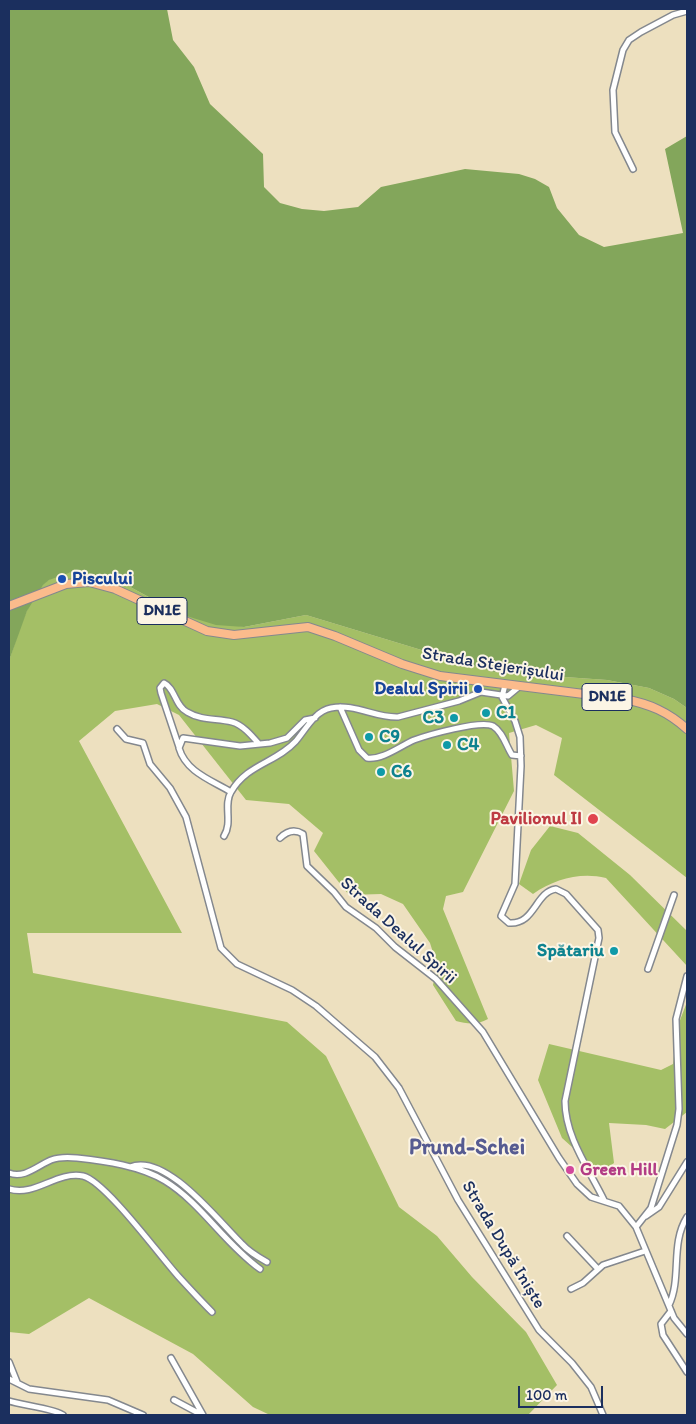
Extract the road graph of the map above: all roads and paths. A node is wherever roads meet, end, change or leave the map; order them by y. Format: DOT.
graph roads {
  1 [pos="687,11"];
  2 [pos="633,168"];
  3 [pos="9,606"];
  4 [pos="505,685"];
  5 [pos="520,686"];
  6 [pos="502,697"];
  7 [pos="340,707"];
  8 [pos="315,718"];
  9 [pos="117,729"];
  10 [pos="687,729"];
  11 [pos="259,744"];
  12 [pos="179,748"];
  13 [pos="521,756"];
  14 [pos="231,792"];
  15 [pos="224,836"];
  16 [pos="280,838"];
  17 [pos="674,895"];
  18 [pos="648,968"];
  19 [pos="687,976"];
  20 [pos="687,1162"];
  21 [pos="130,1168"];
  22 [pos="9,1173"];
  23 [pos="9,1189"];
  24 [pos="604,1200"];
  25 [pos="687,1217"];
  26 [pos="643,1218"];
  27 [pos="636,1227"];
  28 [pos="567,1236"];
  29 [pos="645,1251"];
  30 [pos="267,1262"];
  31 [pos="598,1268"];
  32 [pos="260,1269"];
  33 [pos="571,1289"];
  34 [pos="670,1308"];
  35 [pos="212,1312"];
  36 [pos="687,1334"];
  37 [pos="171,1358"];
  38 [pos="9,1362"];
  39 [pos="687,1372"];
  40 [pos="9,1379"];
  41 [pos="17,1382"];
  42 [pos="174,1400"];
  43 [pos="9,1401"];
  44 [pos="63,1415"];
  45 [pos="143,1415"];
  46 [pos="202,1415"];
  47 [pos="603,1415"];
  1 -- 2 [label="street"];
  3 -- 4 [label="main road, Strada Stejerișului / DN1E"];
  4 -- 5 [label="main road, Strada Stejerișului / DN1E"];
  4 -- 6 [label="street"];
  5 -- 6 [label="street"];
  5 -- 10 [label="main road, Strada Stejerișului / DN1E"];
  6 -- 7 [label="street"];
  6 -- 13 [label="street"];
  7 -- 8 [label="street"];
  7 -- 13 [label="street"];
  8 -- 11 [label="street"];
  8 -- 14 [label="street"];
  9 -- 47 [label="street, Strada După Iniște"];
  11 -- 12 [label="street"];
  11 -- 12 [label="street"];
  12 -- 14 [label="street"];
  13 -- 24 [label="street"];
  14 -- 15 [label="street"];
  16 -- 24 [label="street, Strada Dealul Spirii"];
  17 -- 18 [label="street"];
  19 -- 26 [label="street"];
  20 -- 26 [label="street"];
  21 -- 22 [label="street"];
  21 -- 30 [label="street"];
  21 -- 32 [label="street"];
  23 -- 35 [label="street"];
  24 -- 27 [label="street, Strada Dealul Spirii"];
  25 -- 34 [label="street"];
  26 -- 27 [label="street"];
  27 -- 29 [label="street, Strada Dealul Spirii"];
  28 -- 31 [label="street"];
  29 -- 31 [label="street"];
  29 -- 34 [label="street, Strada Dealul Spirii"];
  31 -- 33 [label="street"];
  34 -- 36 [label="street, Strada Dealul Spirii"];
  34 -- 39 [label="street"];
  37 -- 46 [label="street"];
  38 -- 41 [label="street"];
  40 -- 41 [label="street"];
  41 -- 45 [label="street"];
  42 -- 46 [label="street"];
  43 -- 44 [label="street"];
}
